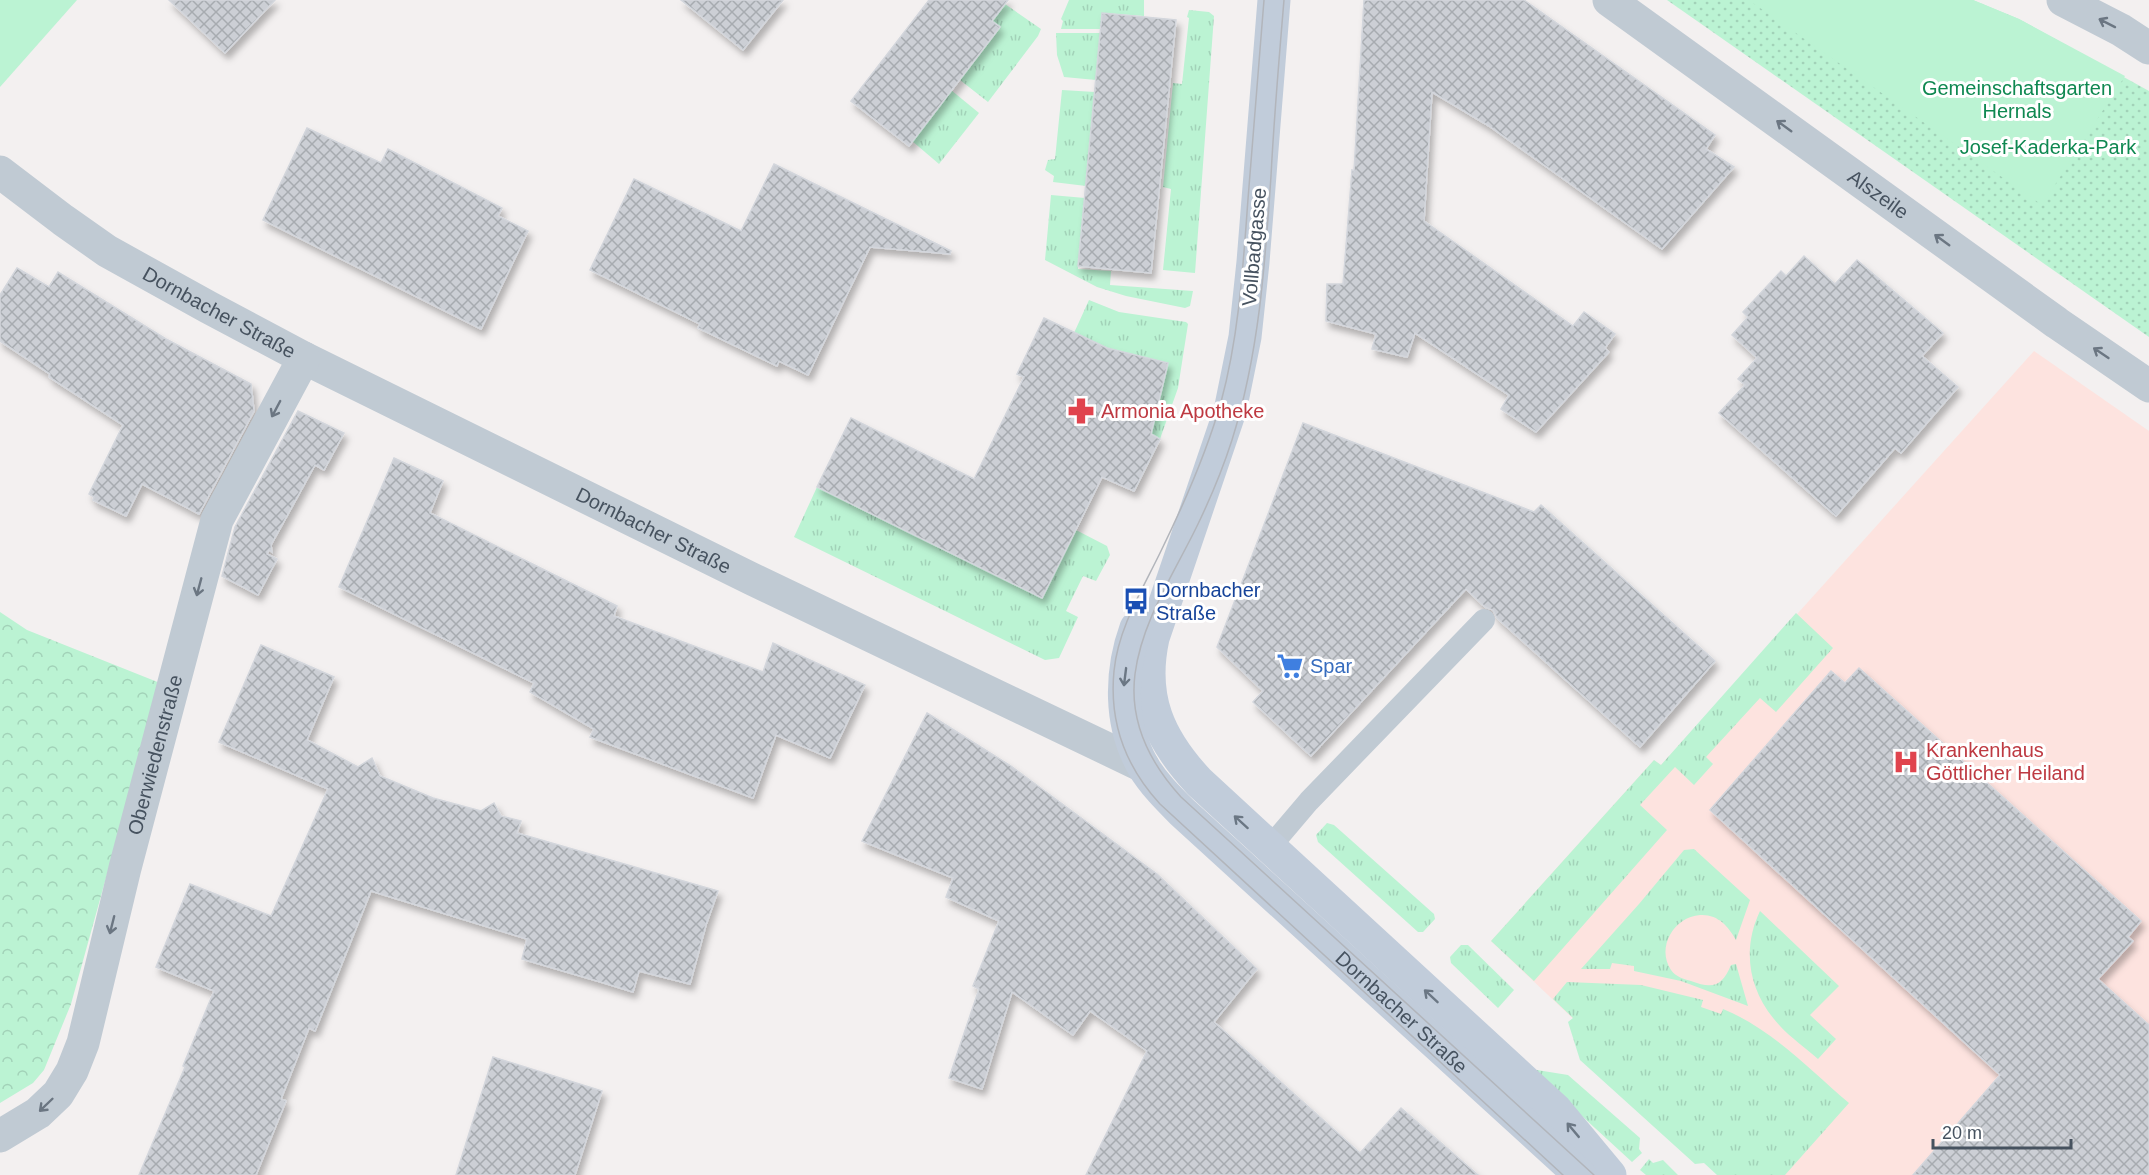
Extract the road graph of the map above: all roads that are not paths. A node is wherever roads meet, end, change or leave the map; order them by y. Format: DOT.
graph roads {
  1 [pos="1274,0"];
  2 [pos="1609,0"];
  3 [pos="2062,0"];
  4 [pos="2149,48"];
  5 [pos="0,172"];
  6 [pos="304,358"];
  7 [pos="2149,386"];
  8 [pos="1203,488"];
  9 [pos="1484,620"];
  10 [pos="1150,698"];
  11 [pos="1143,766"];
  12 [pos="1270,847"];
  13 [pos="0,1136"];
  14 [pos="1580,1175"];
  15 [pos="1610,1175"];
  1 -- 8 [label="main road, Vollbadgasse"];
  7 -- 2 [label="street, Alszeile, one-way"];
  4 -- 3 [label="street, one-way"];
  5 -- 6 [label="street, Dornbacher Straße"];
  6 -- 11 [label="street, Dornbacher Straße"];
  6 -- 13 [label="street, Oberwiedenstraße, one-way"];
  8 -- 10 [label="main road, Vollbadgasse"];
  8 -- 11 [label="main road, Vollbadgasse, one-way"];
  9 -- 12 [label="lane"];
  12 -- 10 [label="main road, Dornbacher Straße, one-way"];
  11 -- 14 [label="main road, Dornbacher Straße"];
  15 -- 12 [label="main road, Dornbacher Straße, one-way"];
}
